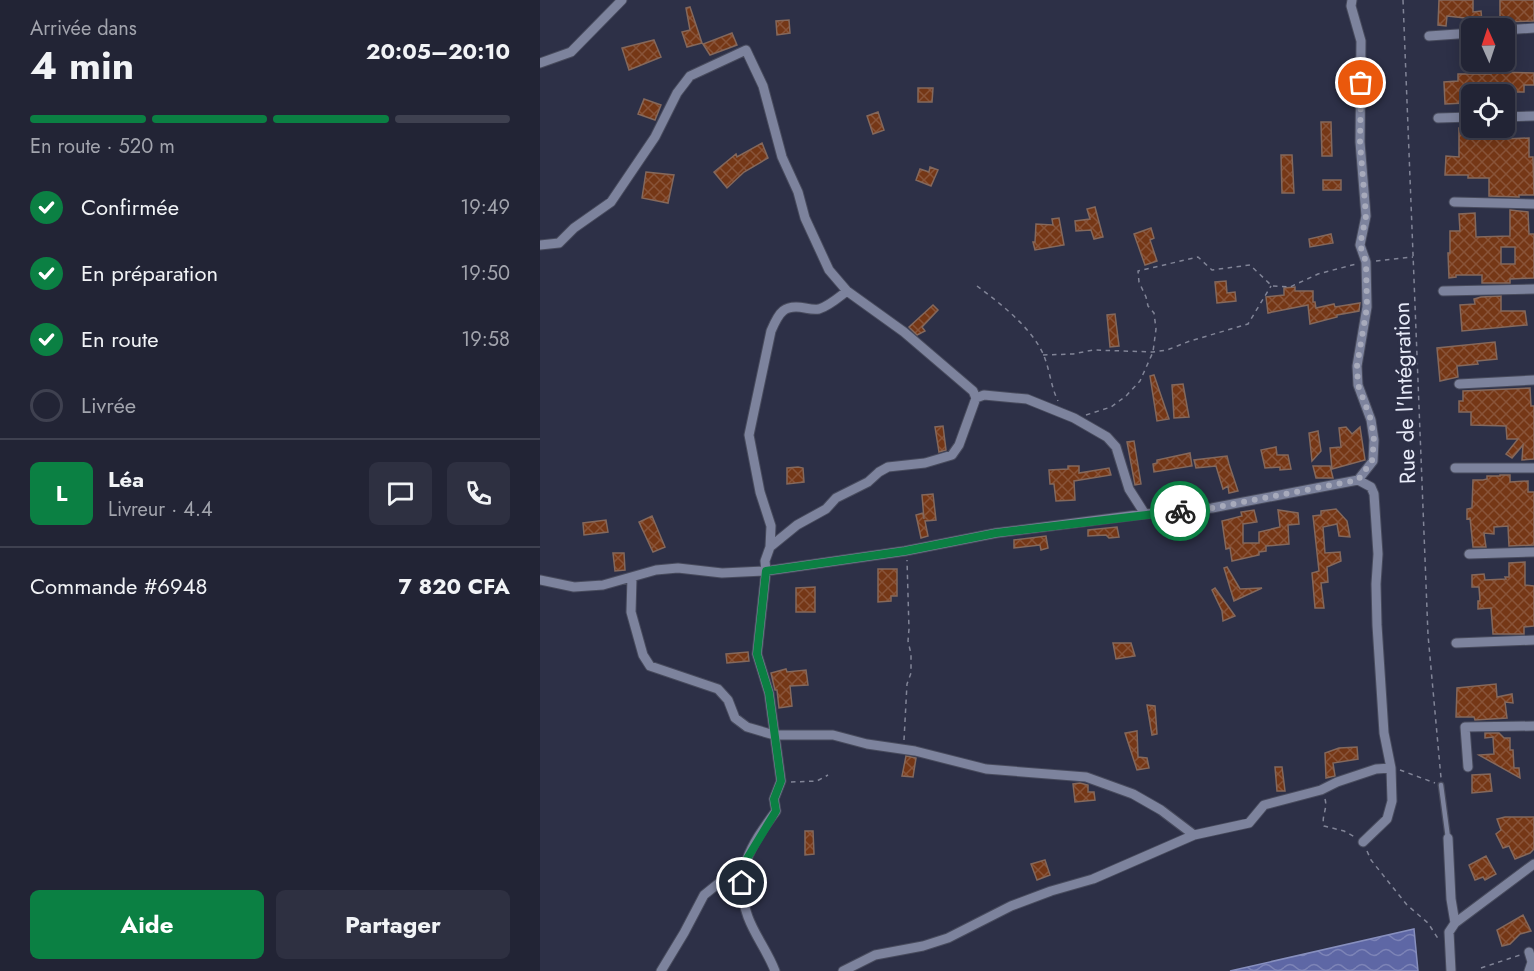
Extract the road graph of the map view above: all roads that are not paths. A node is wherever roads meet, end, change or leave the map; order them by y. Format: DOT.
graph roads {
  1 [pos="622,0"];
  2 [pos="1352,0"];
  3 [pos="1534,28"];
  4 [pos="1515,29"];
  5 [pos="1461,34"];
  6 [pos="1429,36"];
  7 [pos="540,63"];
  8 [pos="1534,116"];
  9 [pos="1461,117"];
  10 [pos="1515,117"];
  11 [pos="1438,118"];
  12 [pos="1454,202"];
  13 [pos="1534,204"];
  14 [pos="540,245"];
  15 [pos="1534,289"];
  16 [pos="847,291"];
  17 [pos="1443,291"];
  18 [pos="1534,380"];
  19 [pos="1459,384"];
  20 [pos="976,398"];
  21 [pos="1455,468"];
  22 [pos="1534,468"];
  23 [pos="1358,480"];
  24 [pos="1145,514"];
  25 [pos="770,547"];
  26 [pos="1534,552"];
  27 [pos="1469,554"];
  28 [pos="766,571"];
  29 [pos="632,577"];
  30 [pos="540,580"];
  31 [pos="1534,640"];
  32 [pos="1456,644"];
  33 [pos="1534,726"];
  34 [pos="774,735"];
  35 [pos="1468,767"];
  36 [pos="1390,768"];
  37 [pos="1441,785"];
  38 [pos="1194,835"];
  39 [pos="1448,838"];
  40 [pos="1363,842"];
  41 [pos="745,862"];
  42 [pos="1534,864"];
  43 [pos="1455,923"];
  44 [pos="1529,952"];
  45 [pos="661,971"];
  46 [pos="775,971"];
  47 [pos="843,971"];
  48 [pos="1451,971"];
  49 [pos="1529,971"];
  1 -- 7 [label="street"];
  2 -- 23 [label="street"];
  3 -- 4 [label="street"];
  5 -- 6 [label="street"];
  8 -- 10 [label="street"];
  9 -- 11 [label="street"];
  12 -- 13 [label="street"];
  14 -- 16 [label="street"];
  15 -- 17 [label="street"];
  16 -- 20 [label="street"];
  16 -- 25 [label="street"];
  18 -- 19 [label="street"];
  20 -- 24 [label="street"];
  20 -- 25 [label="street"];
  21 -- 22 [label="street"];
  23 -- 24 [label="street"];
  23 -- 36 [label="street"];
  24 -- 28 [label="street"];
  25 -- 28 [label="street"];
  26 -- 27 [label="street"];
  28 -- 29 [label="street"];
  28 -- 34 [label="street"];
  29 -- 30 [label="street"];
  29 -- 34 [label="street"];
  31 -- 32 [label="street"];
  33 -- 35 [label="street"];
  34 -- 38 [label="street"];
  34 -- 41 [label="street"];
  36 -- 38 [label="street"];
  36 -- 40 [label="street"];
  37 -- 39 [label="lane"];
  38 -- 47 [label="street"];
  39 -- 43 [label="street"];
  41 -- 45 [label="street"];
  41 -- 46 [label="street"];
  42 -- 43 [label="street"];
  43 -- 48 [label="street"];
  44 -- 49 [label="street"];
}
